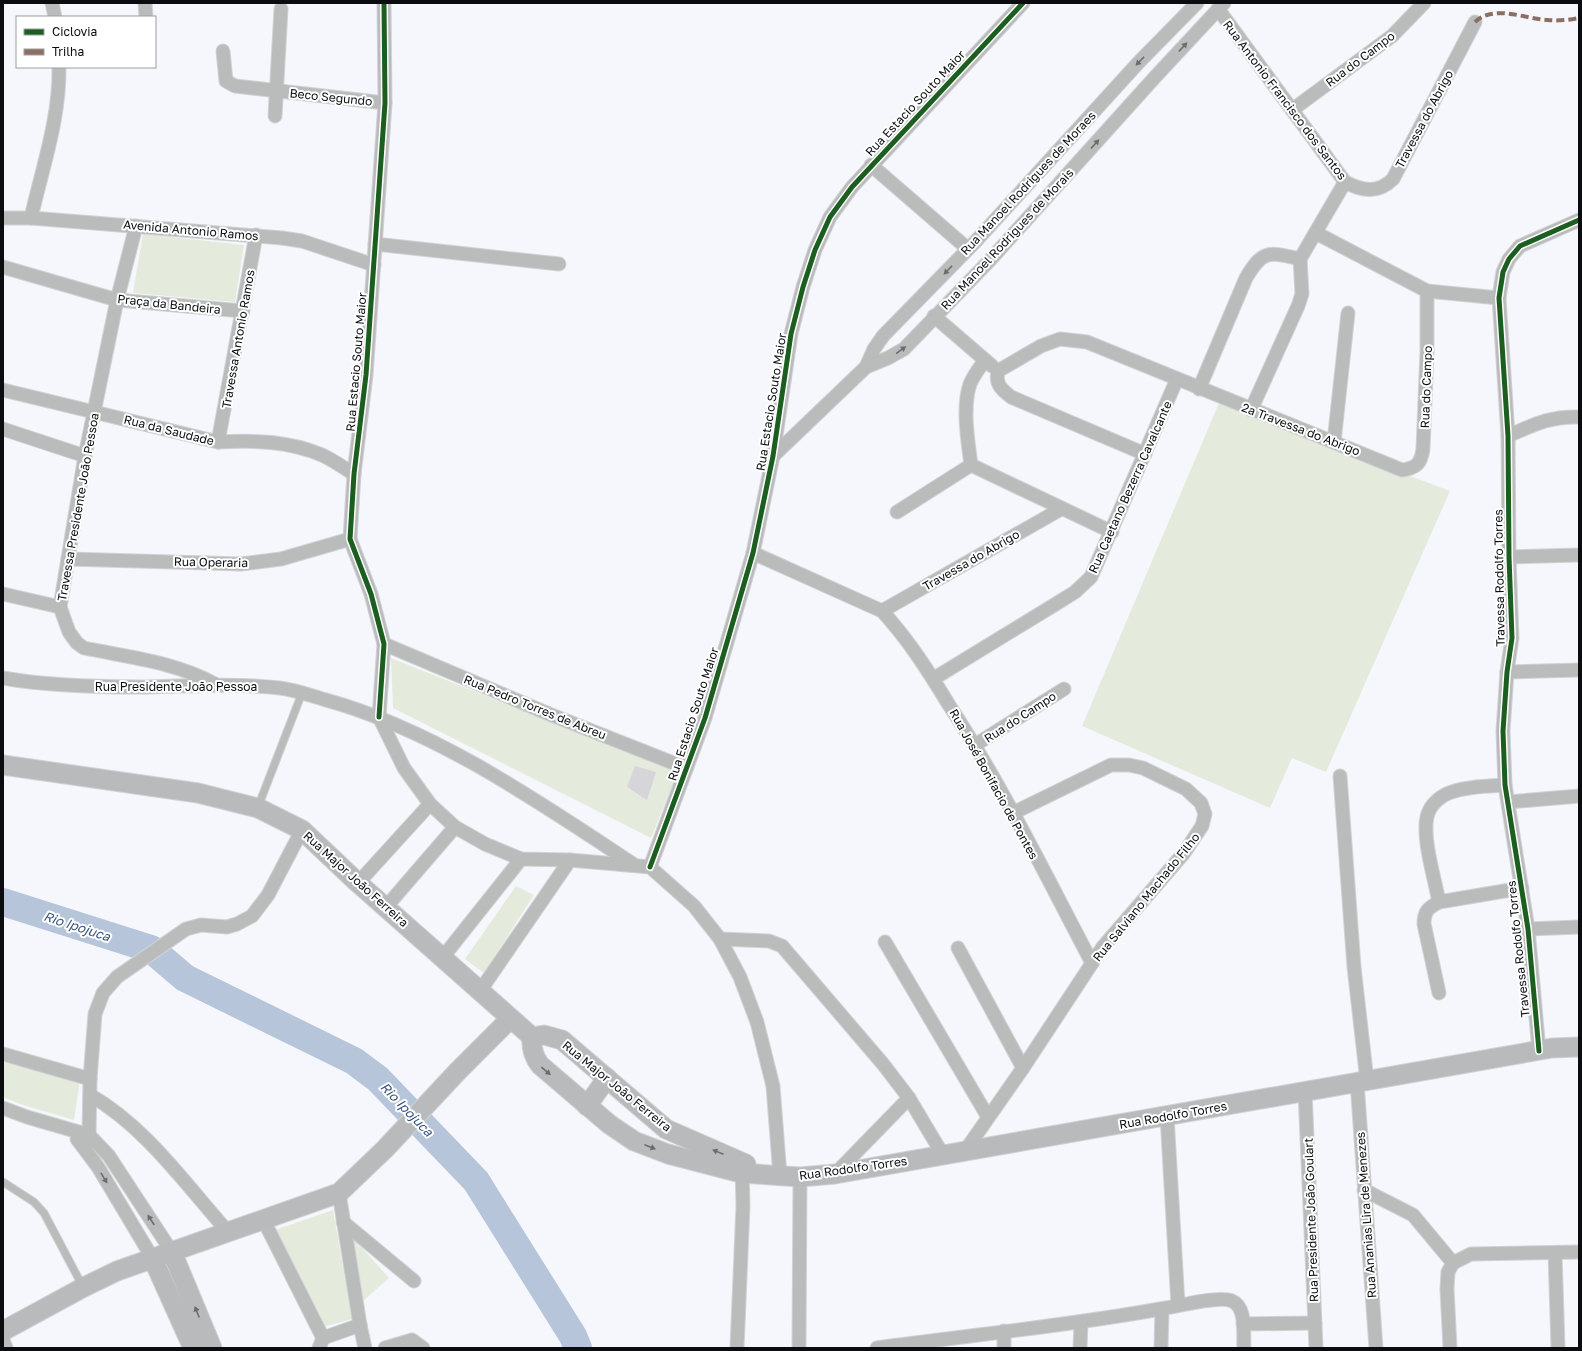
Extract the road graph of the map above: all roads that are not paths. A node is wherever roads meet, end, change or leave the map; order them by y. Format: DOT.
graph roads {
  1 [pos="52,3"];
  2 [pos="145,3"];
  3 [pos="384,3"];
  4 [pos="1023,3"];
  5 [pos="1197,3"];
  6 [pos="1424,3"];
  7 [pos="1221,6"];
  8 [pos="281,9"];
  9 [pos="55,16"];
  10 [pos="146,16"];
  11 [pos="1475,22"];
  12 [pos="223,51"];
  13 [pos="59,68"];
  14 [pos="276,92"];
  15 [pos="385,103"];
  16 [pos="1292,110"];
  17 [pos="275,116"];
  18 [pos="1062,148"];
  19 [pos="872,164"];
  20 [pos="1078,164"];
  21 [pos="1350,185"];
  22 [pos="3,218"];
  23 [pos="31,218"];
  24 [pos="1579,220"];
  25 [pos="136,226"];
  26 [pos="1316,232"];
  27 [pos="256,235"];
  28 [pos="375,244"];
  29 [pos="971,246"];
  30 [pos="991,258"];
  31 [pos="1300,259"];
  32 [pos="559,264"];
  33 [pos="374,265"];
  34 [pos="3,267"];
  35 [pos="1427,291"];
  36 [pos="1499,298"];
  37 [pos="117,300"];
  38 [pos="243,311"];
  39 [pos="1348,313"];
  40 [pos="934,316"];
  41 [pos="985,360"];
  42 [pos="866,367"];
  43 [pos="998,371"];
  44 [pos="1177,379"];
  45 [pos="1199,389"];
  46 [pos="3,390"];
  47 [pos="1251,410"];
  48 [pos="94,411"];
  49 [pos="1579,418"];
  50 [pos="3,429"];
  51 [pos="1508,436"];
  52 [pos="218,442"];
  53 [pos="1334,442"];
  54 [pos="1145,454"];
  55 [pos="84,456"];
  56 [pos="774,456"];
  57 [pos="971,465"];
  58 [pos="1402,470"];
  59 [pos="354,474"];
  60 [pos="1061,509"];
  61 [pos="897,512"];
  62 [pos="1112,532"];
  63 [pos="350,539"];
  64 [pos="753,553"];
  65 [pos="1579,554"];
  66 [pos="1509,557"];
  67 [pos="68,559"];
  68 [pos="3,594"];
  69 [pos="60,607"];
  70 [pos="882,611"];
  71 [pos="384,644"];
  72 [pos="1579,670"];
  73 [pos="1507,672"];
  74 [pos="3,678"];
  75 [pos="933,679"];
  76 [pos="215,684"];
  77 [pos="1064,688"];
  78 [pos="302,693"];
  79 [pos="379,717"];
  80 [pos="975,745"];
  81 [pos="3,766"];
  82 [pos="686,768"];
  83 [pos="1340,776"];
  84 [pos="1505,785"];
  85 [pos="1579,796"];
  86 [pos="1508,802"];
  87 [pos="430,804"];
  88 [pos="258,808"];
  89 [pos="1013,813"];
  90 [pos="455,827"];
  91 [pos="302,830"];
  92 [pos="521,859"];
  93 [pos="570,860"];
  94 [pos="634,865"];
  95 [pos="650,867"];
  96 [pos="358,883"];
  97 [pos="1522,888"];
  98 [pos="1439,902"];
  99 [pos="386,907"];
  100 [pos="1579,927"];
  101 [pos="1528,929"];
  102 [pos="720,939"];
  103 [pos="885,942"];
  104 [pos="958,948"];
  105 [pos="443,957"];
  106 [pos="1092,963"];
  107 [pos="480,991"];
  108 [pos="1439,993"];
  109 [pos="510,1019"];
  110 [pos="532,1037"];
  111 [pos="1579,1047"];
  112 [pos="1539,1051"];
  113 [pos="3,1054"];
  114 [pos="1023,1068"];
  115 [pos="607,1078"];
  116 [pos="90,1079"];
  117 [pos="1362,1082"];
  118 [pos="1305,1091"];
  119 [pos="90,1095"];
  120 [pos="909,1098"];
  121 [pos="587,1106"];
  122 [pos="3,1108"];
  123 [pos="1167,1116"];
  124 [pos="988,1117"];
  125 [pos="86,1140"];
  126 [pos="965,1151"];
  127 [pos="943,1155"];
  128 [pos="742,1168"];
  129 [pos="835,1174"];
  130 [pos="773,1175"];
  131 [pos="800,1177"];
  132 [pos="3,1182"];
  133 [pos="1364,1190"];
  134 [pos="339,1193"];
  135 [pos="263,1220"];
  136 [pos="343,1222"];
  137 [pos="229,1233"];
  138 [pos="172,1252"];
  139 [pos="1579,1252"];
  140 [pos="1554,1253"];
  141 [pos="153,1259"];
  142 [pos="1453,1263"];
  143 [pos="414,1280"];
  144 [pos="84,1287"];
  145 [pos="1178,1305"];
  146 [pos="1162,1309"];
  147 [pos="1081,1322"];
  148 [pos="1315,1322"];
  149 [pos="1242,1324"];
  150 [pos="360,1325"];
  151 [pos="3,1331"];
  152 [pos="1004,1331"];
  153 [pos="3,1340"];
  154 [pos="321,1343"];
  155 [pos="924,1345"];
  156 [pos="6,1348"];
  157 [pos="193,1348"];
  158 [pos="212,1348"];
  159 [pos="365,1348"];
  160 [pos="385,1348"];
  161 [pos="423,1348"];
  162 [pos="737,1348"];
  163 [pos="799,1348"];
  164 [pos="877,1348"];
  165 [pos="1004,1348"];
  166 [pos="1080,1348"];
  167 [pos="1161,1348"];
  168 [pos="1244,1348"];
  169 [pos="1316,1348"];
  170 [pos="1376,1348"];
  171 [pos="1450,1348"];
  172 [pos="1558,1348"];
  1 -- 9 [label="street"];
  2 -- 10 [label="street"];
  3 -- 15 [label="street, Rua Estacio Souto Maior"];
  4 -- 19 [label="street, Rua Estacio Souto Maior"];
  5 -- 18 [label="street, Rua Manoel Rodrigues de Moraes, one-way"];
  6 -- 16 [label="street, Rua do Campo"];
  7 -- 16 [label="street, Rua Antonio Francisco dos Santos"];
  20 -- 7 [label="street, Rua Manoel Rodrigues de Morais, one-way"];
  8 -- 14 [label="street, Beco Segundo"];
  11 -- 21 [label="street, Travessa do Abrigo"];
  12 -- 14 [label="street, Beco Segundo"];
  13 -- 23 [label="street"];
  14 -- 15 [label="street, Beco Segundo"];
  14 -- 17 [label="street, Beco Segundo"];
  15 -- 28 [label="street, Rua Estacio Souto Maior"];
  16 -- 21 [label="street, Rua Antonio Francisco dos Santos"];
  18 -- 20 [label="street"];
  18 -- 29 [label="street, Rua Manoel Rodrigues de Moraes"];
  19 -- 29 [label="street"];
  19 -- 56 [label="street, Rua Estacio Souto Maior"];
  20 -- 30 [label="street, Rua Manoel Rodrigues de Morais"];
  21 -- 26 [label="street"];
  22 -- 23 [label="street, Avenida Antonio Ramos"];
  23 -- 25 [label="street, Avenida Antonio Ramos"];
  24 -- 36 [label="street, Travessa Rodolfo Torres"];
  25 -- 27 [label="street, Avenida Antonio Ramos"];
  25 -- 37 [label="street, Travessa Presidente João Pessoa"];
  26 -- 31 [label="street"];
  26 -- 35 [label="street"];
  27 -- 33 [label="street, Avenida Antonio Ramos"];
  27 -- 38 [label="street, Travessa Antonio Ramos"];
  28 -- 32 [label="street"];
  28 -- 33 [label="street, Rua Estacio Souto Maior"];
  29 -- 30 [label="street"];
  29 -- 42 [label="street, Rua Manoel Rodrigues de Moraes, one-way"];
  30 -- 40 [label="street, Rua Manoel Rodrigues de Morais"];
  31 -- 45 [label="street"];
  31 -- 47 [label="street"];
  33 -- 59 [label="street, Rua Estacio Souto Maior"];
  34 -- 37 [label="street, Praça da Bandeira"];
  35 -- 36 [label="street"];
  35 -- 58 [label="street, Rua do Campo"];
  36 -- 51 [label="street, Travessa Rodolfo Torres"];
  37 -- 38 [label="street, Praça da Bandeira"];
  37 -- 48 [label="street, Travessa Presidente João Pessoa"];
  38 -- 52 [label="street, Travessa Antonio Ramos"];
  39 -- 53 [label="street"];
  40 -- 41 [label="street"];
  42 -- 40 [label="street, Rua Manoel Rodrigues de Morais, one-way"];
  41 -- 43 [label="street"];
  41 -- 57 [label="street"];
  42 -- 56 [label="street, Rua Manoel Rodrigues de Morais"];
  43 -- 44 [label="street, 2ª Travessa do Abrigo"];
  43 -- 54 [label="street"];
  44 -- 45 [label="street, 2ª Travessa do Abrigo"];
  44 -- 54 [label="street, Rua Caetano Bezerra Cavalcante"];
  45 -- 47 [label="street, 2ª Travessa do Abrigo"];
  46 -- 48 [label="street, Rua da Saudade"];
  47 -- 53 [label="street, 2ª Travessa do Abrigo"];
  48 -- 52 [label="street, Rua da Saudade"];
  48 -- 55 [label="street, Travessa Presidente João Pessoa"];
  49 -- 51 [label="street"];
  50 -- 55 [label="street"];
  51 -- 66 [label="street, Travessa Rodolfo Torres"];
  52 -- 59 [label="street, Rua da Saudade"];
  53 -- 58 [label="street, 2ª Travessa do Abrigo"];
  54 -- 62 [label="street, Rua Caetano Bezerra Cavalcante"];
  55 -- 67 [label="street, Travessa Presidente João Pessoa"];
  56 -- 64 [label="street, Rua Estacio Souto Maior"];
  57 -- 60 [label="street"];
  57 -- 61 [label="street"];
  59 -- 63 [label="street, Rua Estacio Souto Maior"];
  60 -- 62 [label="street"];
  60 -- 70 [label="street, Travessa do Abrigo"];
  62 -- 75 [label="street, Rua Caetano Bezerra Cavalcante"];
  63 -- 67 [label="street, Rua Operaria"];
  63 -- 71 [label="street, Rua Estacio Souto Maior"];
  64 -- 70 [label="street, Rua José Bonifacio de Pontes"];
  64 -- 82 [label="street, Rua Estacio Souto Maior"];
  65 -- 66 [label="street"];
  66 -- 73 [label="street, Travessa Rodolfo Torres"];
  67 -- 69 [label="street, Travessa Presidente João Pessoa"];
  68 -- 69 [label="street"];
  69 -- 76 [label="street, Travessa Presidente João Pessoa"];
  70 -- 75 [label="street, Rua José Bonifacio de Pontes"];
  71 -- 79 [label="street, Rua Estacio Souto Maior"];
  71 -- 82 [label="street, Rua Pedro Torres de Abreu"];
  72 -- 73 [label="street"];
  73 -- 84 [label="street, Travessa Rodolfo Torres"];
  74 -- 76 [label="street, Rua Presidente João Pessoa"];
  75 -- 80 [label="street, Rua José Bonifacio de Pontes"];
  76 -- 78 [label="street, Rua Presidente João Pessoa"];
  77 -- 80 [label="street, Rua do Campo"];
  78 -- 79 [label="street, Rua Presidente João Pessoa"];
  78 -- 88 [label="lane"];
  79 -- 87 [label="street"];
  79 -- 94 [label="street, Rua Presidente João Pessoa"];
  80 -- 89 [label="street, Rua José Bonifacio de Pontes"];
  81 -- 88 [label="main road, Rua Major João Ferreira"];
  82 -- 95 [label="street, Rua Estacio Souto Maior"];
  83 -- 117 [label="street"];
  84 -- 86 [label="street, Travessa Rodolfo Torres"];
  84 -- 98 [label="street"];
  85 -- 86 [label="street"];
  86 -- 97 [label="street, Travessa Rodolfo Torres"];
  87 -- 90 [label="street"];
  87 -- 96 [label="street"];
  88 -- 91 [label="main road, Rua Major João Ferreira"];
  89 -- 106 [label="street, Rua José Bonifacio de Pontes"];
  89 -- 106 [label="street, Rua Salviano Machado Filho"];
  90 -- 92 [label="street"];
  90 -- 99 [label="street"];
  91 -- 96 [label="main road, Rua Major João Ferreira"];
  91 -- 116 [label="street"];
  92 -- 93 [label="street"];
  92 -- 105 [label="street"];
  93 -- 94 [label="street"];
  93 -- 107 [label="street"];
  94 -- 95 [label="street"];
  95 -- 102 [label="street"];
  96 -- 99 [label="main road, Rua Major João Ferreira"];
  97 -- 98 [label="street"];
  97 -- 101 [label="street, Travessa Rodolfo Torres"];
  98 -- 108 [label="street"];
  99 -- 105 [label="main road, Rua Major João Ferreira"];
  100 -- 101 [label="street"];
  101 -- 112 [label="street, Travessa Rodolfo Torres"];
  102 -- 120 [label="street"];
  102 -- 130 [label="street"];
  103 -- 124 [label="street"];
  104 -- 114 [label="street"];
  105 -- 107 [label="main road, Rua Major João Ferreira"];
  106 -- 114 [label="street, Rua Salviano Machado Filho"];
  107 -- 109 [label="main road, Rua Major João Ferreira"];
  109 -- 110 [label="main road, Rua Major João Ferreira"];
  109 -- 134 [label="main road"];
  110 -- 115 [label="main road, Rua Major João Ferreira"];
  110 -- 121 [label="main road, Rua Major João Ferreira, one-way"];
  111 -- 112 [label="main road, Rua Rodolfo Torres"];
  112 -- 117 [label="main road, Rua Rodolfo Torres"];
  113 -- 116 [label="street"];
  114 -- 124 [label="street, Rua Salviano Machado Filho"];
  115 -- 121 [label="main road"];
  128 -- 115 [label="main road, Rua Major João Ferreira, one-way"];
  116 -- 119 [label="street"];
  117 -- 118 [label="main road, Rua Rodolfo Torres"];
  117 -- 133 [label="street, Rua Ananias Lira de Menezes"];
  118 -- 123 [label="main road, Rua Rodolfo Torres"];
  118 -- 148 [label="street, Rua Presidente João Goulart"];
  119 -- 125 [label="street"];
  119 -- 137 [label="street"];
  120 -- 127 [label="street"];
  120 -- 129 [label="street"];
  121 -- 128 [label="main road, Rua Major João Ferreira, one-way"];
  122 -- 125 [label="street"];
  123 -- 126 [label="main road, Rua Rodolfo Torres"];
  123 -- 145 [label="street"];
  124 -- 126 [label="street, Rua Salviano Machado Filho"];
  138 -- 125 [label="street, one-way"];
  125 -- 141 [label="street, one-way"];
  126 -- 127 [label="main road, Rua Rodolfo Torres"];
  127 -- 129 [label="main road, Rua Rodolfo Torres"];
  128 -- 130 [label="main road, Rua Major João Ferreira"];
  128 -- 162 [label="street"];
  129 -- 131 [label="main road, Rua Rodolfo Torres"];
  130 -- 131 [label="main road, Rua Rodolfo Torres"];
  131 -- 163 [label="street"];
  132 -- 144 [label="lane"];
  133 -- 142 [label="street"];
  133 -- 170 [label="street, Rua Ananias Lira de Menezes"];
  134 -- 135 [label="main road"];
  134 -- 136 [label="street"];
  135 -- 137 [label="main road"];
  135 -- 154 [label="street"];
  136 -- 143 [label="street"];
  136 -- 150 [label="street"];
  137 -- 138 [label="main road"];
  138 -- 141 [label="main road"];
  158 -- 138 [label="main road, one-way"];
  139 -- 140 [label="street"];
  140 -- 142 [label="street"];
  140 -- 172 [label="street"];
  141 -- 144 [label="main road"];
  141 -- 157 [label="main road"];
  142 -- 171 [label="street"];
  144 -- 151 [label="main road"];
  145 -- 146 [label="street"];
  145 -- 149 [label="street"];
  146 -- 147 [label="street"];
  146 -- 167 [label="street"];
  147 -- 152 [label="street"];
  147 -- 166 [label="street"];
  148 -- 149 [label="street"];
  148 -- 169 [label="street, Rua Presidente João Goulart"];
  149 -- 168 [label="street"];
  150 -- 154 [label="street"];
  150 -- 159 [label="street"];
  152 -- 155 [label="street"];
  152 -- 165 [label="street"];
  153 -- 156 [label="street"];
  155 -- 164 [label="street"];
  160 -- 161 [label="street"];
}
